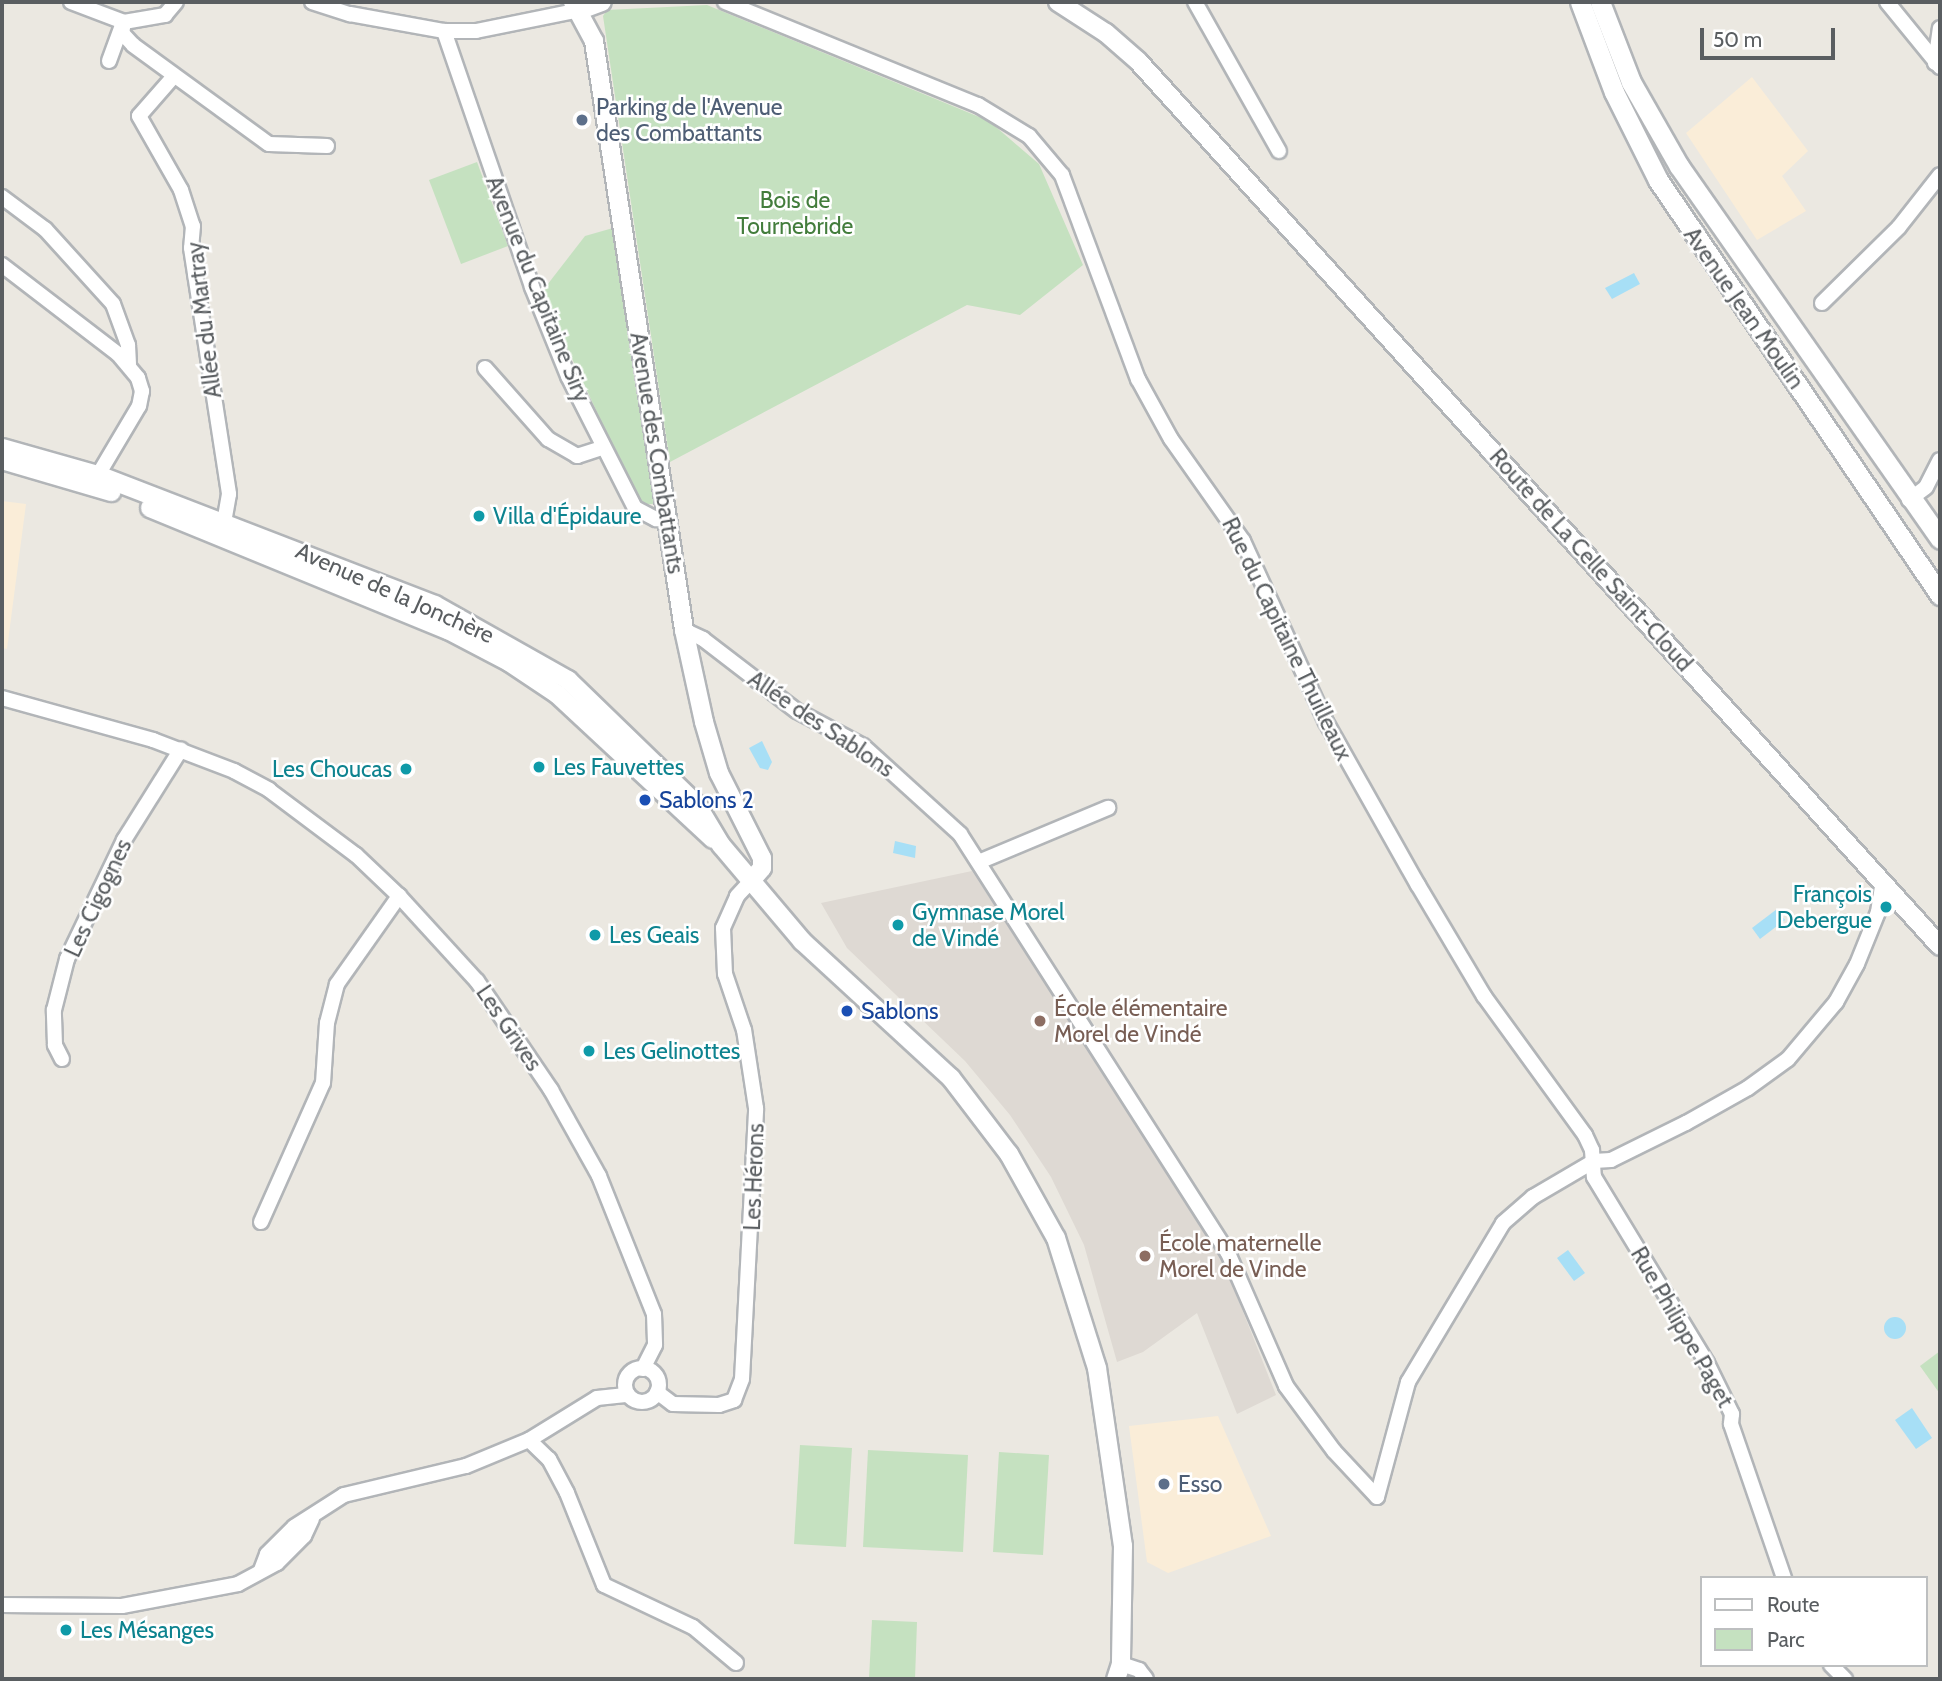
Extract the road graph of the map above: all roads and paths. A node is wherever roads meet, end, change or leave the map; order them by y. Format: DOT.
graph roads {
  1 [pos="71,2"];
  2 [pos="176,2"];
  3 [pos="312,2"];
  4 [pos="601,2"];
  5 [pos="725,2"];
  6 [pos="1058,2"];
  7 [pos="1195,2"];
  8 [pos="1580,2"];
  9 [pos="1600,2"];
  10 [pos="1887,2"];
  11 [pos="576,6"];
  12 [pos="123,25"];
  13 [pos="1940,28"];
  14 [pos="444,31"];
  15 [pos="108,61"];
  16 [pos="1938,65"];
  17 [pos="174,76"];
  18 [pos="327,146"];
  19 [pos="1279,151"];
  20 [pos="1940,175"];
  21 [pos="2,197"];
  22 [pos="2,265"];
  23 [pos="1822,303"];
  24 [pos="130,364"];
  25 [pos="485,368"];
  26 [pos="2,447"];
  27 [pos="604,447"];
  28 [pos="2,460"];
  29 [pos="1940,460"];
  30 [pos="98,481"];
  31 [pos="1909,499"];
  32 [pos="667,518"];
  33 [pos="224,529"];
  34 [pos="1940,539"];
  35 [pos="1940,595"];
  36 [pos="684,630"];
  37 [pos="2,698"];
  38 [pos="181,750"];
  39 [pos="1108,808"];
  40 [pos="981,861"];
  41 [pos="750,882"];
  42 [pos="1883,882"];
  43 [pos="399,896"];
  44 [pos="1940,946"];
  45 [pos="62,1059"];
  46 [pos="1594,1161"];
  47 [pos="261,1222"];
  48 [pos="643,1369"];
  49 [pos="657,1392"];
  50 [pos="628,1395"];
  51 [pos="529,1440"];
  52 [pos="1783,1576"];
  53 [pos="2,1605"];
  54 [pos="736,1663"];
  55 [pos="1119,1672"];
  56 [pos="1146,1679"];
  1 -- 12 [label="street"];
  2 -- 12 [label="street"];
  3 -- 14 [label="street"];
  4 -- 11 [label="street"];
  5 -- 46 [label="street, Rue du Capitaine Thuilleaux"];
  6 -- 42 [label="street, Route de La Celle Saint-Cloud"];
  7 -- 19 [label="street"];
  8 -- 35 [label="main road, Avenue Jean Moulin"];
  9 -- 31 [label="main road, Avenue Jean Moulin"];
  10 -- 16 [label="street"];
  11 -- 14 [label="street"];
  11 -- 32 [label="street, Avenue des Combattants"];
  12 -- 15 [label="street"];
  12 -- 17 [label="street"];
  13 -- 16 [label="street"];
  14 -- 27 [label="street, Avenue du Capitaine Siry"];
  17 -- 18 [label="street"];
  17 -- 33 [label="street, Allée du Martray"];
  20 -- 23 [label="street"];
  21 -- 24 [label="street"];
  22 -- 24 [label="street"];
  24 -- 30 [label="street"];
  25 -- 27 [label="street"];
  26 -- 30 [label="street, Avenue de la Jonchère"];
  27 -- 32 [label="street, Avenue du Capitaine Siry"];
  28 -- 30 [label="street, Avenue de la Jonchère"];
  29 -- 31 [label="street"];
  30 -- 33 [label="street, Avenue de la Jonchère"];
  31 -- 34 [label="main road, Avenue Jean Moulin"];
  32 -- 36 [label="street, Avenue des Combattants"];
  33 -- 41 [label="street, Avenue de la Jonchère"];
  36 -- 40 [label="street, Allée des Sablons"];
  36 -- 41 [label="street, Avenue des Combattants"];
  37 -- 38 [label="street"];
  38 -- 43 [label="street, Les Grives"];
  38 -- 45 [label="street, Les Cigognes"];
  39 -- 40 [label="street"];
  40 -- 46 [label="street, Allée des Sablons"];
  41 -- 49 [label="street, Les Hérons"];
  41 -- 55 [label="street, Avenue de la Jonchère"];
  42 -- 44 [label="street, Route de La Celle Saint-Cloud"];
  42 -- 46 [label="street"];
  43 -- 47 [label="street"];
  43 -- 48 [label="street, Les Grives"];
  46 -- 52 [label="street, Rue Philippe Paget"];
  48 -- 49 [label="street"];
  48 -- 50 [label="street"];
  49 -- 50 [label="street"];
  50 -- 51 [label="street"];
  51 -- 53 [label="street"];
  51 -- 54 [label="street"];
  55 -- 56 [label="street"];
}
